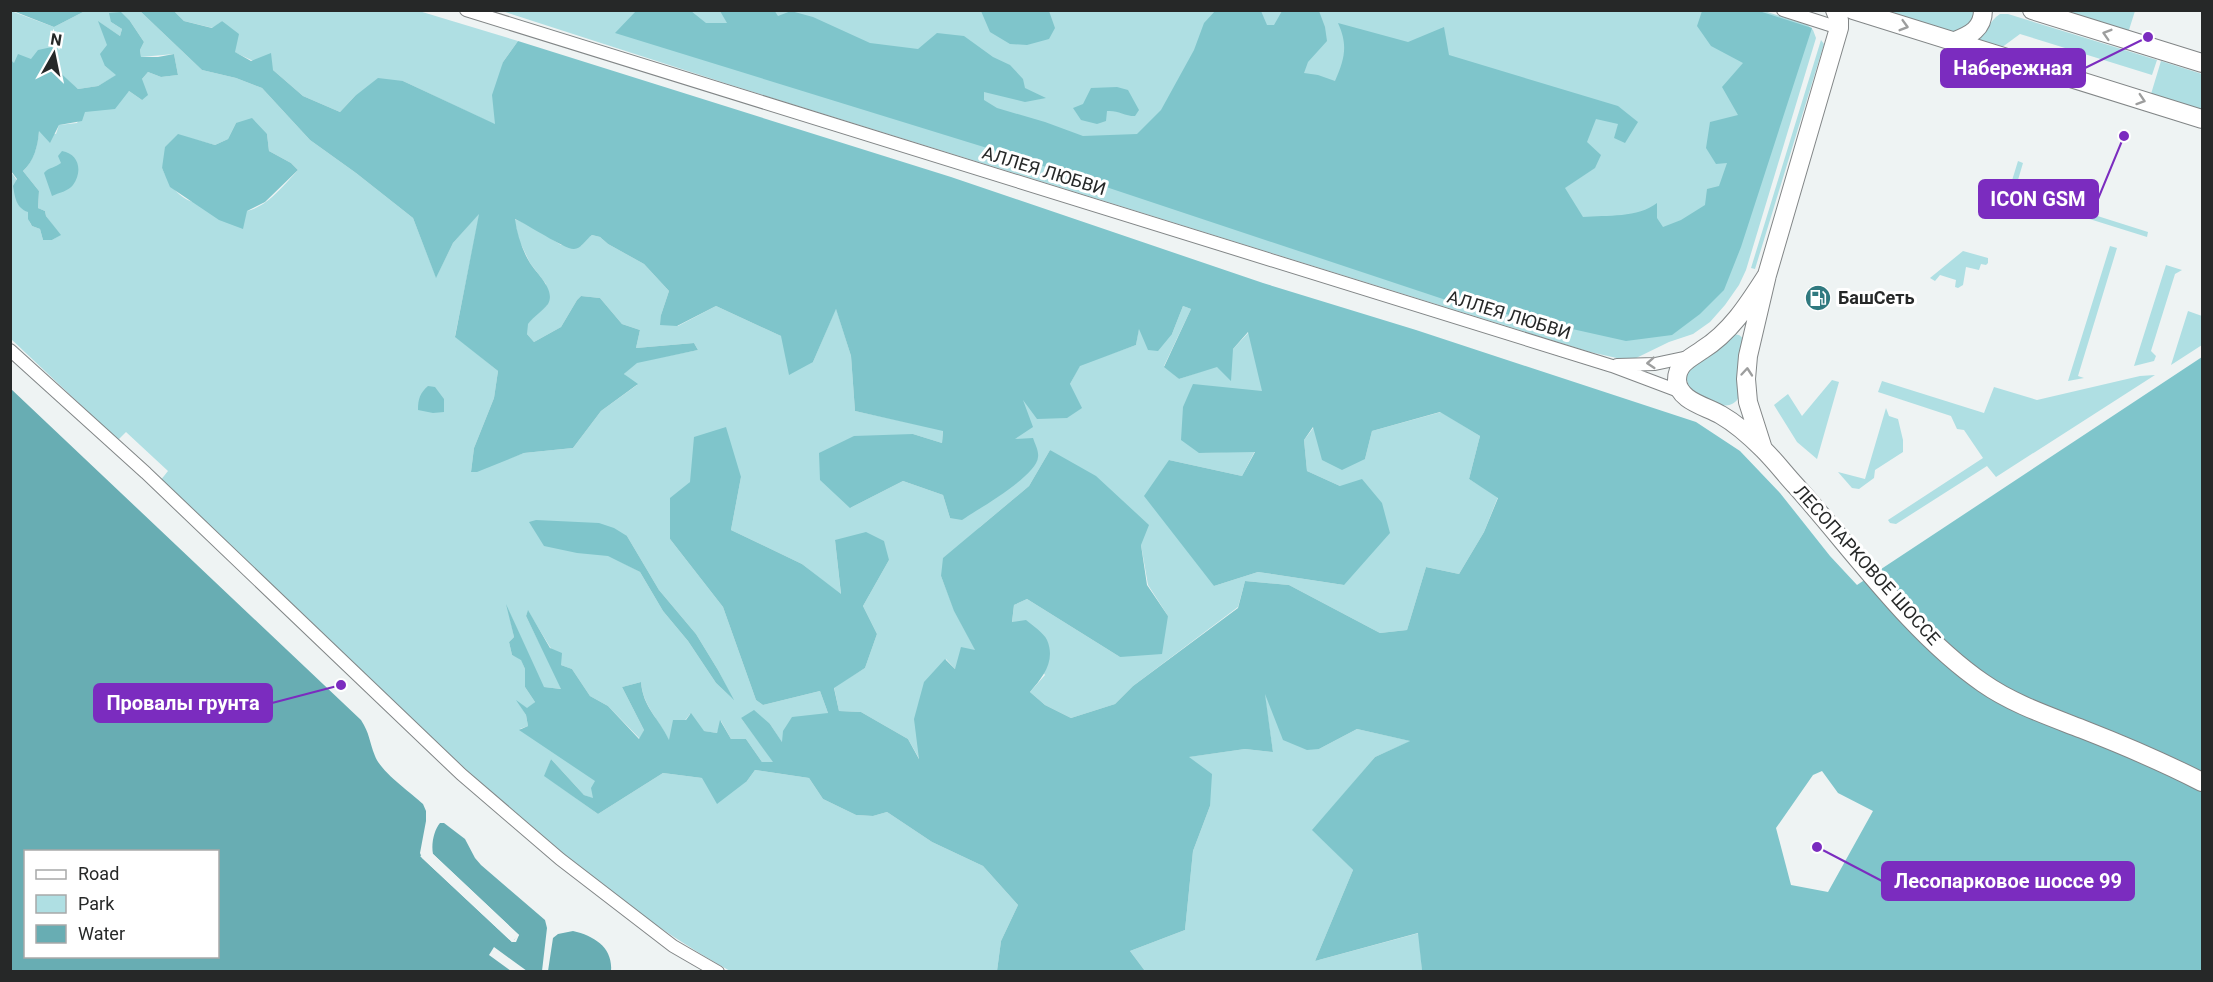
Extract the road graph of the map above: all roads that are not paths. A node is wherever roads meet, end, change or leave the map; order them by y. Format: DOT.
graph roads {
  1 [pos="466,10"];
  2 [pos="1783,10"];
  3 [pos="1983,10"];
  4 [pos="2032,10"];
  5 [pos="1860,13"];
  6 [pos="1837,19"];
  7 [pos="1954,41"];
  8 [pos="2202,63"];
  9 [pos="2202,119"];
  10 [pos="1767,275"];
  11 [pos="1729,328"];
  12 [pos="1752,341"];
  13 [pos="10,350"];
  14 [pos="1690,357"];
  15 [pos="1612,366"];
  16 [pos="1681,392"];
  17 [pos="1748,402"];
  18 [pos="1721,415"];
  19 [pos="1763,448"];
  20 [pos="2202,782"];
  21 [pos="718,972"];
  1 -- 15 [label="street, АЛЛЕЯ ЛЮБВИ"];
  2 -- 6 [label="street"];
  3 -- 7 [label="main road"];
  8 -- 4 [label="main road, one-way"];
  5 -- 6 [label="main road"];
  5 -- 7 [label="main road, one-way"];
  6 -- 10 [label="main road"];
  7 -- 9 [label="main road, one-way"];
  10 -- 11 [label="main road"];
  10 -- 12 [label="main road, ЛЕСОПАРКОВОЕ ШОССЕ"];
  11 -- 12 [label="main road"];
  11 -- 14 [label="main road"];
  17 -- 12 [label="main road, ЛЕСОПАРКОВОЕ ШОССЕ, one-way"];
  13 -- 21 [label="street"];
  14 -- 15 [label="street, АЛЛЕЯ ЛЮБВИ, one-way"];
  14 -- 16 [label="main road"];
  15 -- 16 [label="street, АЛЛЕЯ ЛЮБВИ"];
  16 -- 18 [label="main road, ЛЕСОПАРКОВОЕ ШОССЕ"];
  17 -- 18 [label="main road"];
  17 -- 19 [label="main road, ЛЕСОПАРКОВОЕ ШОССЕ"];
  18 -- 19 [label="main road, ЛЕСОПАРКОВОЕ ШОССЕ"];
  19 -- 20 [label="main road, ЛЕСОПАРКОВОЕ ШОССЕ"];
}
